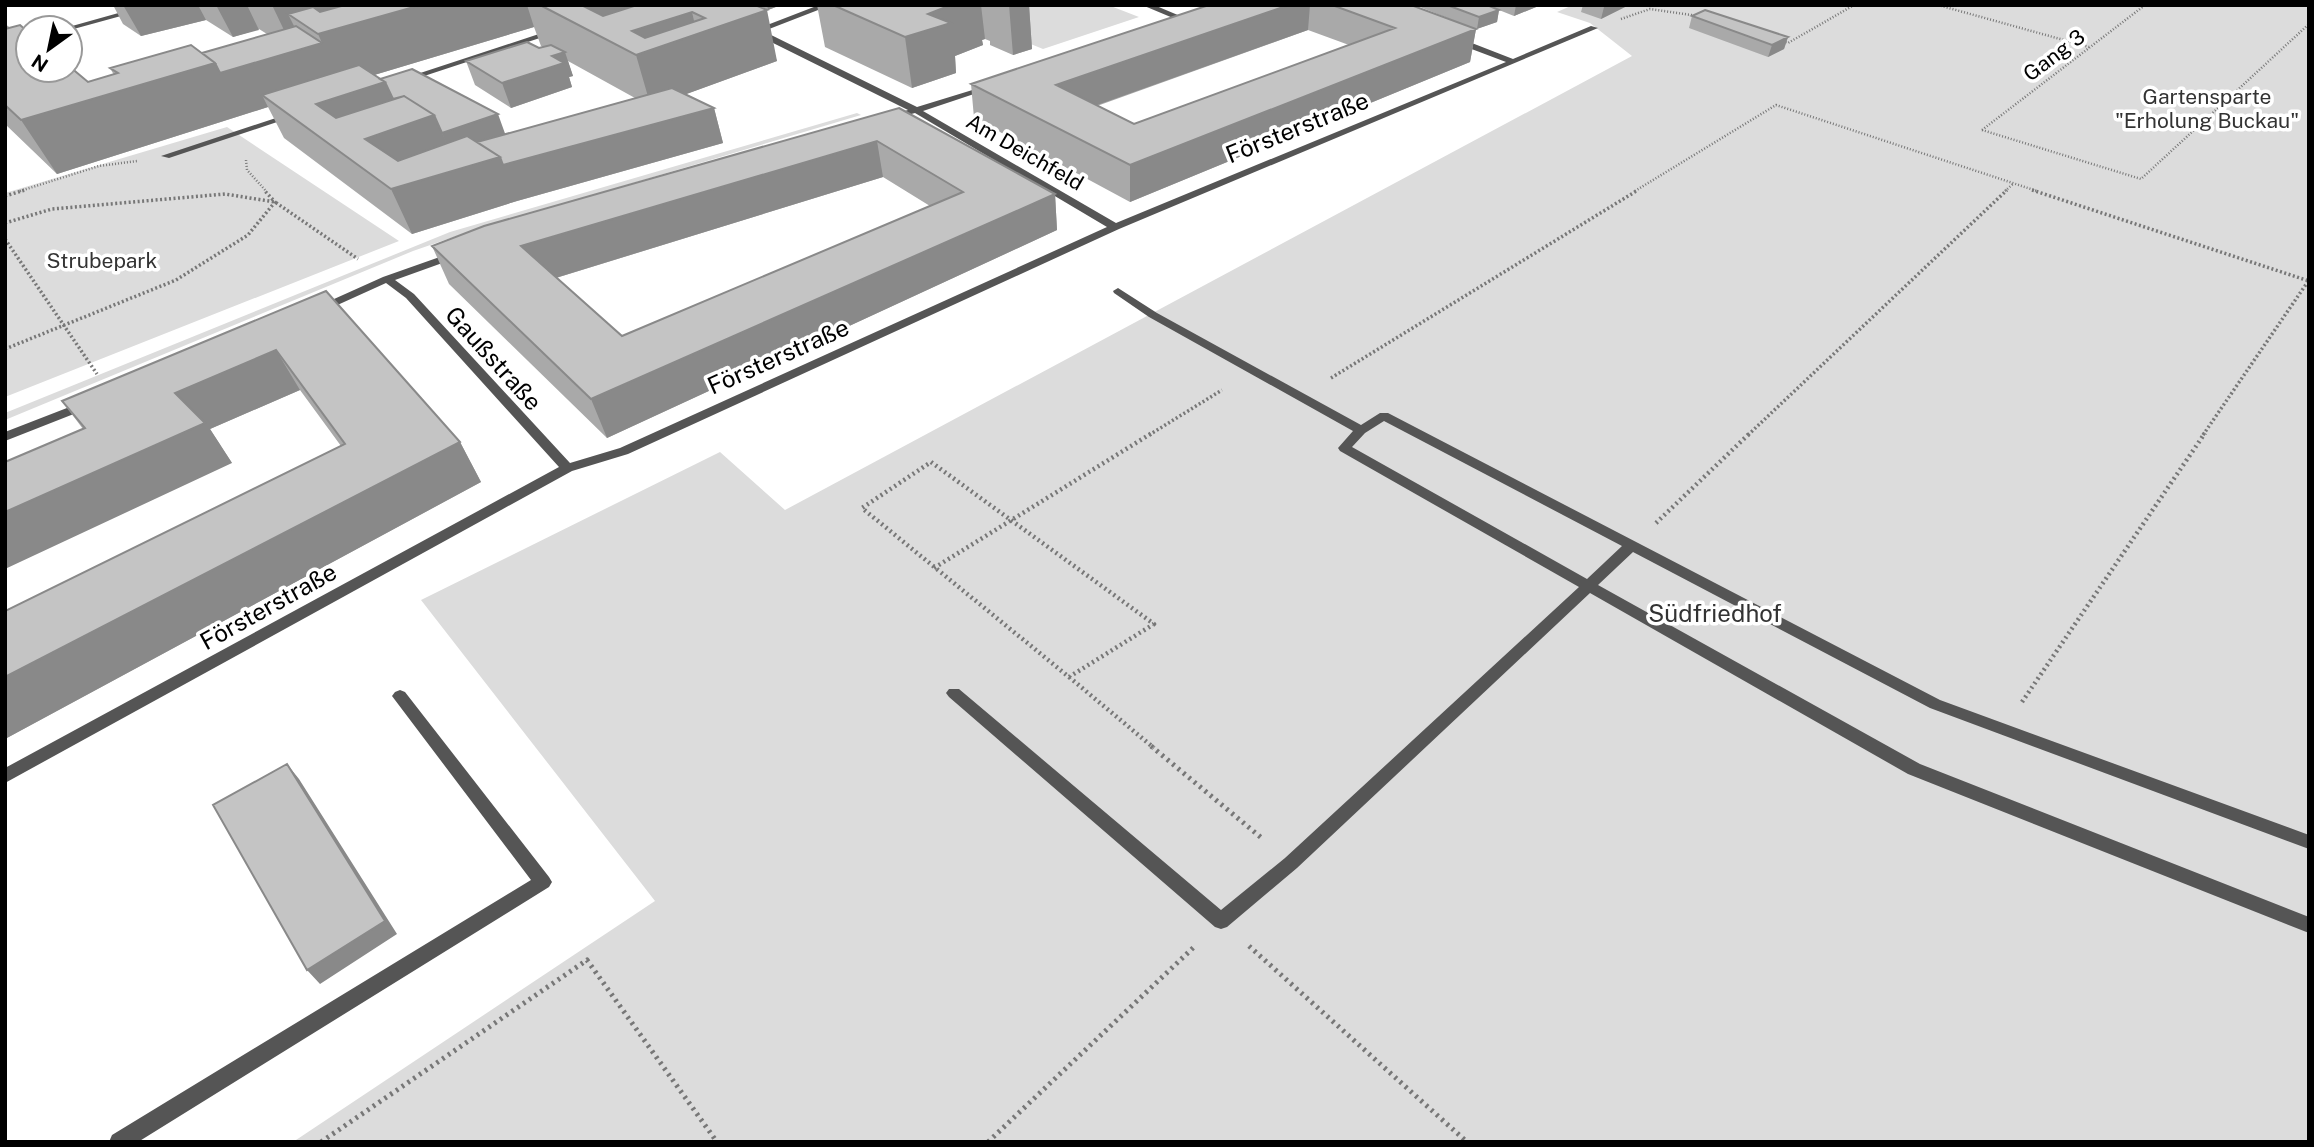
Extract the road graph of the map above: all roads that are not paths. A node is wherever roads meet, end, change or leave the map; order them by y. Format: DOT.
graph roads {
  1 [pos="156,5"];
  2 [pos="827,5"];
  3 [pos="1146,5"];
  4 [pos="1200,17"];
  5 [pos="1188,21"];
  6 [pos="84,24"];
  7 [pos="1175,25"];
  8 [pos="744,26"];
  9 [pos="1594,28"];
  10 [pos="559,30"];
  11 [pos="756,31"];
  12 [pos="1452,38"];
  13 [pos="1514,62"];
  14 [pos="401,81"];
  15 [pos="994,85"];
  16 [pos="310,110"];
  17 [pos="916,110"];
  18 [pos="877,122"];
  19 [pos="166,156"];
  20 [pos="1115,227"];
  21 [pos="472,248"];
  22 [pos="387,279"];
  23 [pos="1118,291"];
  24 [pos="311,313"];
  25 [pos="111,395"];
  26 [pos="1361,430"];
  27 [pos="5,437"];
  28 [pos="567,468"];
  29 [pos="1633,545"];
  30 [pos="1591,587"];
  31 [pos="954,693"];
  32 [pos="400,696"];
  33 [pos="5,776"];
  34 [pos="2309,842"];
  35 [pos="2309,925"];
  36 [pos="119,1142"];
  1 -- 6 [label="street"];
  2 -- 11 [label="street"];
  3 -- 5 [label="street"];
  4 -- 5 [label="street"];
  5 -- 7 [label="street"];
  8 -- 11 [label="street, Am Deichfeld"];
  9 -- 13 [label="street, Försterstraße"];
  10 -- 14 [label="street"];
  11 -- 17 [label="street, Am Deichfeld"];
  12 -- 13 [label="street"];
  13 -- 20 [label="street, Försterstraße"];
  15 -- 17 [label="street"];
  16 -- 19 [label="street"];
  17 -- 18 [label="street"];
  17 -- 20 [label="street, Am Deichfeld"];
  20 -- 28 [label="street, Försterstraße"];
  21 -- 22 [label="street"];
  22 -- 24 [label="street"];
  22 -- 28 [label="street, Gaußstraße"];
  23 -- 26 [label="street"];
  25 -- 27 [label="street"];
  26 -- 29 [label="street"];
  26 -- 30 [label="street"];
  28 -- 33 [label="street, Försterstraße"];
  29 -- 30 [label="street"];
  29 -- 34 [label="street"];
  30 -- 31 [label="street"];
  30 -- 35 [label="street"];
  32 -- 36 [label="street"];
}
